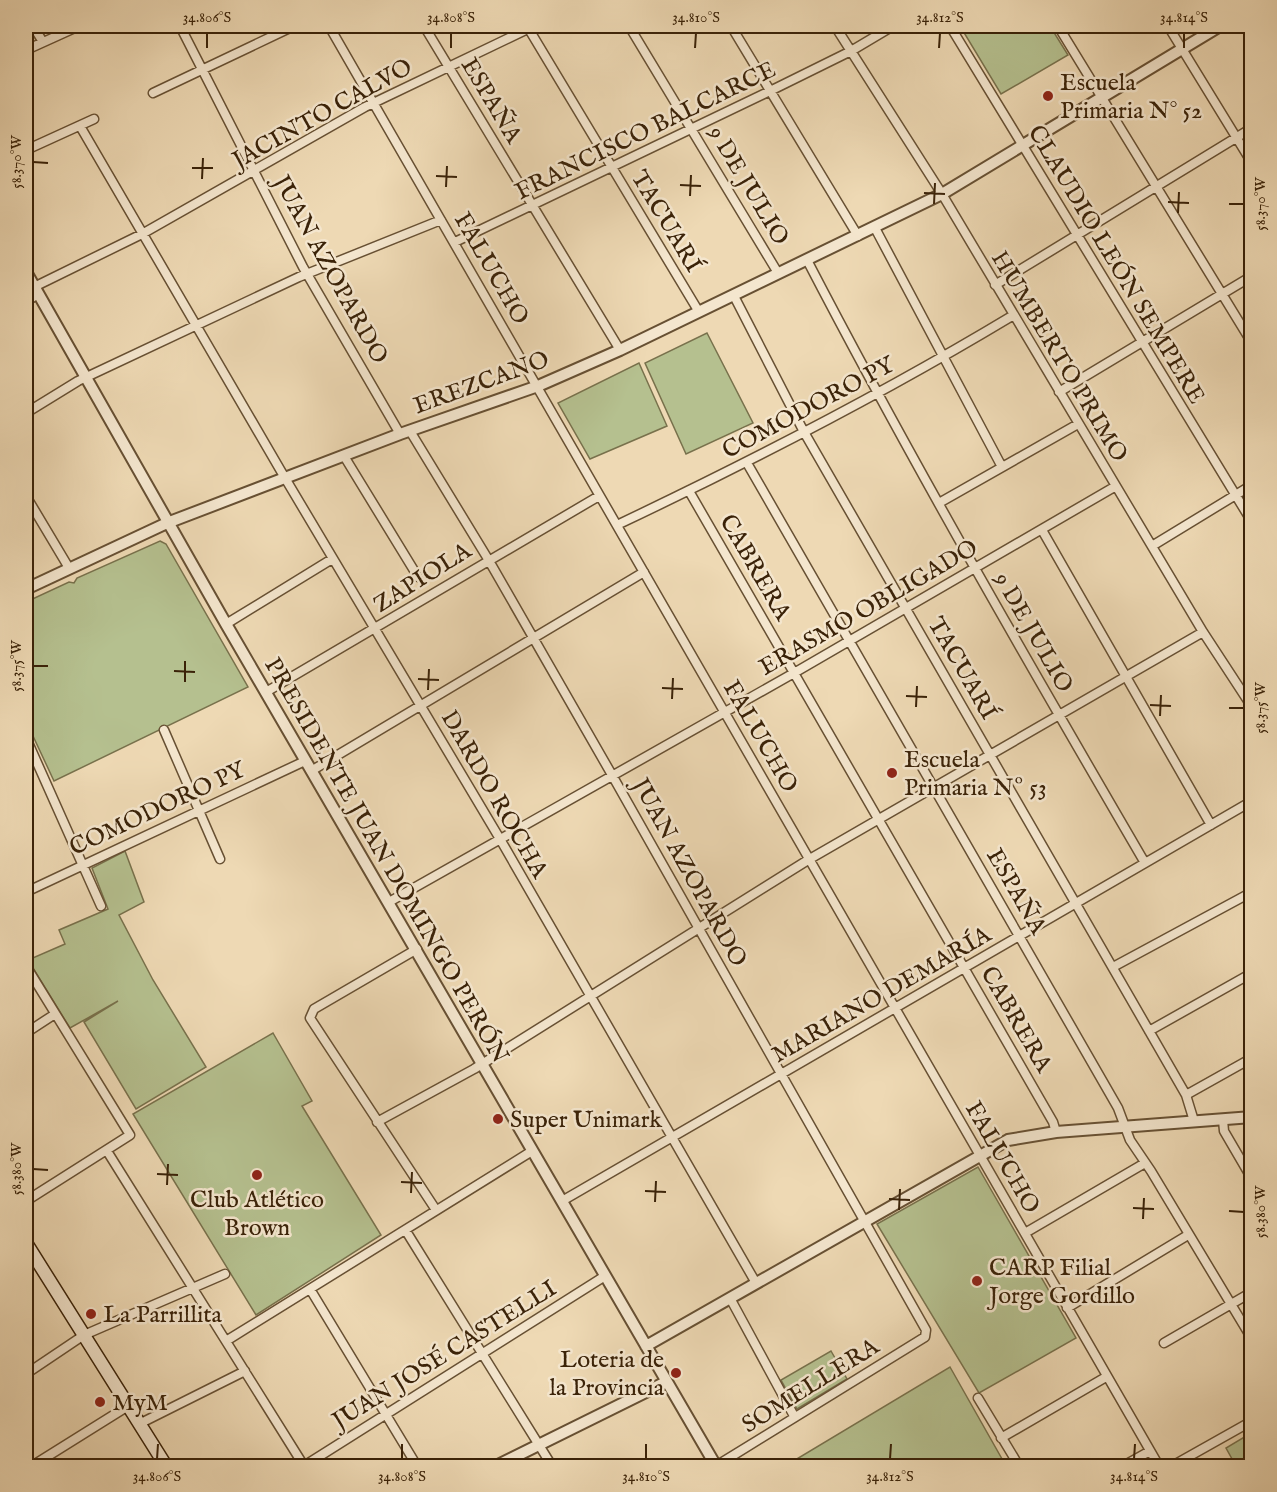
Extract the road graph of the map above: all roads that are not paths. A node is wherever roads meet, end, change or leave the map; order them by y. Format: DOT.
graph roads {
  1 [pos="33,26"];
  2 [pos="79,26"];
  3 [pos="180,26"];
  4 [pos="294,26"];
  5 [pos="329,26"];
  6 [pos="424,26"];
  7 [pos="530,26"];
  8 [pos="629,26"];
  9 [pos="731,26"];
  10 [pos="835,26"];
  11 [pos="893,26"];
  12 [pos="950,26"];
  13 [pos="1058,26"];
  14 [pos="1168,26"];
  15 [pos="1220,26"];
  16 [pos="43,42"];
  17 [pos="1182,48"];
  18 [pos="26,50"];
  19 [pos="851,51"];
  20 [pos="450,67"];
  21 [pos="203,69"];
  22 [pos="770,91"];
  23 [pos="153,93"];
  24 [pos="1102,97"];
  25 [pos="373,104"];
  26 [pos="94,119"];
  27 [pos="80,126"];
  28 [pos="693,128"];
  29 [pos="1251,128"];
  30 [pos="1236,138"];
  31 [pos="1022,145"];
  32 [pos="26,150"];
  33 [pos="1251,163"];
  34 [pos="612,167"];
  35 [pos="255,170"];
  36 [pos="1156,186"];
  37 [pos="942,194"];
  38 [pos="533,206"];
  39 [pos="441,220"];
  40 [pos="875,228"];
  41 [pos="141,234"];
  42 [pos="1076,234"];
  43 [pos="858,236"];
  44 [pos="455,242"];
  45 [pos="807,260"];
  46 [pos="26,272"];
  47 [pos="778,273"];
  48 [pos="308,275"];
  49 [pos="1251,276"];
  50 [pos="994,285"];
  51 [pos="36,290"];
  52 [pos="1222,294"];
  53 [pos="734,296"];
  54 [pos="26,302"];
  55 [pos="699,312"];
  56 [pos="1012,316"];
  57 [pos="196,327"];
  58 [pos="1142,343"];
  59 [pos="1251,343"];
  60 [pos="620,350"];
  61 [pos="944,357"];
  62 [pos="86,378"];
  63 [pos="538,386"];
  64 [pos="1059,392"];
  65 [pos="877,394"];
  66 [pos="26,413"];
  67 [pos="1078,424"];
  68 [pos="405,432"];
  69 [pos="804,432"];
  70 [pos="344,456"];
  71 [pos="747,463"];
  72 [pos="1002,467"];
  73 [pos="285,478"];
  74 [pos="1251,485"];
  75 [pos="1116,486"];
  76 [pos="689,490"];
  77 [pos="599,495"];
  78 [pos="1235,495"];
  79 [pos="26,496"];
  80 [pos="939,503"];
  81 [pos="1251,522"];
  82 [pos="167,523"];
  83 [pos="617,525"];
  84 [pos="1042,530"];
  85 [pos="1152,546"];
  86 [pos="332,559"];
  87 [pos="488,559"];
  88 [pos="69,568"];
  89 [pos="974,568"];
  90 [pos="644,572"];
  91 [pos="418,577"];
  92 [pos="26,589"];
  93 [pos="905,608"];
  94 [pos="226,624"];
  95 [pos="376,629"];
  96 [pos="1203,632"];
  97 [pos="533,640"];
  98 [pos="848,641"];
  99 [pos="794,673"];
  100 [pos="1126,676"];
  101 [pos="266,692"];
  102 [pos="1251,704"];
  103 [pos="421,706"];
  104 [pos="725,711"];
  105 [pos="1060,716"];
  106 [pos="164,730"];
  107 [pos="26,738"];
  108 [pos="991,755"];
  109 [pos="308,766"];
  110 [pos="612,775"];
  111 [pos="935,788"];
  112 [pos="1251,801"];
  113 [pos="198,810"];
  114 [pos="879,819"];
  115 [pos="1211,825"];
  116 [pos="500,839"];
  117 [pos="220,859"];
  118 [pos="808,860"];
  119 [pos="1145,862"];
  120 [pos="83,864"];
  121 [pos="26,892"];
  122 [pos="1251,892"];
  123 [pos="389,902"];
  124 [pos="1075,904"];
  125 [pos="101,906"];
  126 [pos="698,928"];
  127 [pos="1020,935"];
  128 [pos="417,949"];
  129 [pos="26,966"];
  130 [pos="965,967"];
  131 [pos="1113,967"];
  132 [pos="1251,973"];
  133 [pos="589,996"];
  134 [pos="893,1008"];
  135 [pos="55,1014"];
  136 [pos="1149,1031"];
  137 [pos="26,1033"];
  138 [pos="1251,1058"];
  139 [pos="482,1064"];
  140 [pos="782,1075"];
  141 [pos="1186,1095"];
  142 [pos="1251,1118"];
  143 [pos="1223,1120"];
  144 [pos="1194,1121"];
  145 [pos="377,1122"];
  146 [pos="1126,1127"];
  147 [pos="1056,1132"];
  148 [pos="671,1138"];
  149 [pos="107,1151"];
  150 [pos="532,1151"];
  151 [pos="979,1154"];
  152 [pos="1145,1163"];
  153 [pos="1251,1179"];
  154 [pos="26,1201"];
  155 [pos="562,1201"];
  156 [pos="436,1210"];
  157 [pos="866,1220"];
  158 [pos="406,1231"];
  159 [pos="1024,1233"];
  160 [pos="1188,1235"];
  161 [pos="26,1243"];
  162 [pos="225,1274"];
  163 [pos="605,1276"];
  164 [pos="756,1283"];
  165 [pos="194,1288"];
  166 [pos="310,1289"];
  167 [pos="1251,1292"];
  168 [pos="730,1298"];
  169 [pos="1231,1303"];
  170 [pos="1067,1308"];
  171 [pos="84,1335"];
  172 [pos="925,1337"];
  173 [pos="1251,1339"];
  174 [pos="226,1341"];
  175 [pos="1164,1343"];
  176 [pos="646,1346"];
  177 [pos="483,1353"];
  178 [pos="245,1371"];
  179 [pos="26,1374"];
  180 [pos="1107,1377"];
  181 [pos="666,1382"];
  182 [pos="978,1398"];
  183 [pos="128,1406"];
  184 [pos="385,1414"];
  185 [pos="794,1416"];
  186 [pos="1251,1421"];
  187 [pos="139,1424"];
  188 [pos="1001,1438"];
  189 [pos="539,1445"];
  190 [pos="1150,1451"];
  191 [pos="32,1467"];
  192 [pos="166,1467"];
  193 [pos="304,1467"];
  194 [pos="417,1467"];
  195 [pos="496,1467"];
  196 [pos="552,1467"];
  197 [pos="716,1467"];
  198 [pos="1019,1467"];
  199 [pos="1123,1467"];
  200 [pos="1159,1467"];
  201 [pos="1172,1467"];
  1 -- 16 [label="street"];
  2 -- 16 [label="street"];
  3 -- 21 [label="street, JUAN AZOPARDO"];
  4 -- 21 [label="street"];
  5 -- 25 [label="street, FALUCHO"];
  6 -- 20 [label="street, ESPAÑA"];
  7 -- 20 [label="street, JACINTO CALVO"];
  7 -- 34 [label="street, TACUARÍ"];
  8 -- 28 [label="street, 9 DE JULIO"];
  9 -- 22 [label="street"];
  10 -- 19 [label="street, HUMBERTO PRIMO"];
  11 -- 19 [label="street, FRANCISCO BALCARCE"];
  12 -- 31 [label="street, CLAUDIO LEÓN SEMPERE"];
  13 -- 24 [label="street"];
  14 -- 17 [label="street"];
  15 -- 17 [label="street, EREZCANO"];
  16 -- 18 [label="street"];
  17 -- 24 [label="street, EREZCANO"];
  17 -- 30 [label="street"];
  19 -- 22 [label="street, FRANCISCO BALCARCE"];
  19 -- 37 [label="street, HUMBERTO PRIMO"];
  20 -- 25 [label="street, JACINTO CALVO"];
  20 -- 38 [label="street, ESPAÑA"];
  21 -- 23 [label="street"];
  21 -- 35 [label="street, JUAN AZOPARDO"];
  22 -- 28 [label="street, FRANCISCO BALCARCE"];
  22 -- 43 [label="street"];
  24 -- 31 [label="street, EREZCANO"];
  24 -- 36 [label="street"];
  25 -- 35 [label="street, JACINTO CALVO"];
  25 -- 39 [label="street, FALUCHO"];
  26 -- 27 [label="street"];
  27 -- 32 [label="street"];
  27 -- 41 [label="street, DARDO ROCHA"];
  28 -- 34 [label="street, FRANCISCO BALCARCE"];
  28 -- 47 [label="street, 9 DE JULIO"];
  29 -- 30 [label="street"];
  30 -- 33 [label="street"];
  30 -- 36 [label="street"];
  31 -- 37 [label="street, EREZCANO"];
  31 -- 42 [label="street, CLAUDIO LEÓN SEMPERE"];
  34 -- 38 [label="street, FRANCISCO BALCARCE"];
  34 -- 55 [label="street, TACUARÍ"];
  35 -- 41 [label="street, JACINTO CALVO"];
  35 -- 48 [label="street, JUAN AZOPARDO"];
  36 -- 42 [label="street"];
  36 -- 52 [label="street"];
  37 -- 40 [label="street, EREZCANO"];
  37 -- 50 [label="street, HUMBERTO PRIMO"];
  38 -- 44 [label="street, FRANCISCO BALCARCE"];
  38 -- 60 [label="street, ESPAÑA"];
  39 -- 44 [label="street, FALUCHO"];
  39 -- 48 [label="street"];
  40 -- 43 [label="street, EREZCANO"];
  40 -- 61 [label="street"];
  41 -- 51 [label="street, JACINTO CALVO"];
  41 -- 57 [label="street, DARDO ROCHA"];
  42 -- 50 [label="street"];
  42 -- 58 [label="street, CLAUDIO LEÓN SEMPERE"];
  43 -- 45 [label="street, EREZCANO"];
  44 -- 63 [label="street, FALUCHO"];
  45 -- 47 [label="street, EREZCANO"];
  45 -- 65 [label="street, 9 DE JULIO"];
  46 -- 51 [label="street, PRESIDENTE JUAN DOMINGO PERÓN"];
  47 -- 53 [label="street, EREZCANO"];
  48 -- 57 [label="street"];
  48 -- 68 [label="street, JUAN AZOPARDO"];
  49 -- 52 [label="street"];
  50 -- 56 [label="street, HUMBERTO PRIMO"];
  51 -- 54 [label="street, JACINTO CALVO"];
  51 -- 62 [label="street, PRESIDENTE JUAN DOMINGO PERÓN"];
  52 -- 58 [label="street"];
  52 -- 59 [label="street"];
  53 -- 55 [label="street, EREZCANO"];
  53 -- 69 [label="street, TACUARÍ"];
  55 -- 60 [label="street, EREZCANO"];
  56 -- 61 [label="street, COMODORO PY"];
  56 -- 64 [label="street, HUMBERTO PRIMO"];
  57 -- 62 [label="street"];
  57 -- 73 [label="street, DARDO ROCHA"];
  58 -- 64 [label="street"];
  58 -- 78 [label="street, CLAUDIO LEÓN SEMPERE"];
  60 -- 63 [label="street, EREZCANO"];
  61 -- 65 [label="street, COMODORO PY"];
  61 -- 72 [label="street"];
  62 -- 66 [label="street"];
  62 -- 82 [label="street, PRESIDENTE JUAN DOMINGO PERÓN"];
  63 -- 68 [label="street, EREZCANO"];
  63 -- 77 [label="street, FALUCHO"];
  64 -- 67 [label="street, HUMBERTO PRIMO"];
  65 -- 69 [label="street, COMODORO PY"];
  65 -- 80 [label="street, 9 DE JULIO"];
  67 -- 72 [label="street"];
  67 -- 75 [label="street, HUMBERTO PRIMO"];
  68 -- 70 [label="street, EREZCANO"];
  68 -- 87 [label="street, JUAN AZOPARDO"];
  69 -- 71 [label="street, COMODORO PY"];
  69 -- 93 [label="street, TACUARÍ"];
  70 -- 73 [label="street, EREZCANO"];
  70 -- 91 [label="street"];
  71 -- 76 [label="street, COMODORO PY"];
  71 -- 98 [label="street, ESPAÑA"];
  72 -- 80 [label="street"];
  73 -- 82 [label="street, EREZCANO"];
  73 -- 86 [label="street, DARDO ROCHA"];
  74 -- 78 [label="street"];
  75 -- 84 [label="street, ERASMO OBLIGADO"];
  75 -- 85 [label="street, HUMBERTO PRIMO"];
  76 -- 83 [label="street, COMODORO PY"];
  76 -- 99 [label="street, CABRERA"];
  77 -- 83 [label="street, FALUCHO"];
  77 -- 87 [label="street, ZAPIOLA"];
  78 -- 81 [label="street, CLAUDIO LEÓN SEMPERE"];
  78 -- 85 [label="street"];
  79 -- 88 [label="street"];
  80 -- 89 [label="street, 9 DE JULIO"];
  82 -- 88 [label="street, EREZCANO"];
  82 -- 94 [label="street, PRESIDENTE JUAN DOMINGO PERÓN"];
  83 -- 90 [label="street, FALUCHO"];
  84 -- 89 [label="street, ERASMO OBLIGADO"];
  84 -- 100 [label="street"];
  85 -- 96 [label="street, HUMBERTO PRIMO"];
  86 -- 94 [label="street"];
  86 -- 95 [label="street, DARDO ROCHA"];
  87 -- 95 [label="street, ZAPIOLA"];
  87 -- 97 [label="street, JUAN AZOPARDO"];
  88 -- 92 [label="street, EREZCANO"];
  89 -- 93 [label="street, ERASMO OBLIGADO"];
  89 -- 105 [label="street, 9 DE JULIO"];
  90 -- 97 [label="street, COMODORO PY"];
  90 -- 104 [label="street, FALUCHO"];
  93 -- 98 [label="street, ERASMO OBLIGADO"];
  93 -- 108 [label="street, TACUARÍ"];
  94 -- 101 [label="street, PRESIDENTE JUAN DOMINGO PERÓN"];
  95 -- 101 [label="street, ZAPIOLA"];
  95 -- 103 [label="street, DARDO ROCHA"];
  96 -- 100 [label="street"];
  96 -- 102 [label="street, HUMBERTO PRIMO"];
  97 -- 103 [label="street, COMODORO PY"];
  97 -- 110 [label="street, JUAN AZOPARDO"];
  98 -- 99 [label="street, ERASMO OBLIGADO"];
  98 -- 111 [label="street, ESPAÑA"];
  99 -- 104 [label="street, ERASMO OBLIGADO"];
  99 -- 114 [label="street, CABRERA"];
  100 -- 105 [label="street"];
  100 -- 115 [label="street"];
  101 -- 109 [label="street, PRESIDENTE JUAN DOMINGO PERÓN"];
  103 -- 109 [label="street, COMODORO PY"];
  103 -- 116 [label="street, DARDO ROCHA"];
  104 -- 110 [label="street, ERASMO OBLIGADO"];
  104 -- 118 [label="street, FALUCHO"];
  105 -- 108 [label="street"];
  105 -- 119 [label="street, 9 DE JULIO"];
  106 -- 113 [label="street"];
  107 -- 120 [label="street"];
  108 -- 111 [label="street"];
  108 -- 124 [label="street, TACUARÍ"];
  109 -- 113 [label="street, COMODORO PY"];
  109 -- 123 [label="street, PRESIDENTE JUAN DOMINGO PERÓN"];
  110 -- 116 [label="street, ERASMO OBLIGADO"];
  110 -- 126 [label="street, JUAN AZOPARDO"];
  111 -- 114 [label="street"];
  111 -- 127 [label="street, ESPAÑA"];
  112 -- 115 [label="street, MARIANO DEMARÍA"];
  113 -- 117 [label="street"];
  113 -- 120 [label="street, COMODORO PY"];
  114 -- 118 [label="street"];
  114 -- 130 [label="street, CABRERA"];
  115 -- 119 [label="street, MARIANO DEMARÍA"];
  116 -- 123 [label="street, ERASMO OBLIGADO"];
  116 -- 133 [label="street, DARDO ROCHA"];
  118 -- 126 [label="street"];
  118 -- 134 [label="street, FALUCHO"];
  119 -- 124 [label="street, MARIANO DEMARÍA"];
  120 -- 121 [label="street, COMODORO PY"];
  120 -- 125 [label="street"];
  122 -- 131 [label="street"];
  123 -- 128 [label="street, PRESIDENTE JUAN DOMINGO PERÓN"];
  124 -- 127 [label="street, MARIANO DEMARÍA"];
  124 -- 131 [label="street, TACUARÍ"];
  126 -- 133 [label="street"];
  126 -- 140 [label="street, JUAN AZOPARDO"];
  127 -- 130 [label="street, MARIANO DEMARÍA"];
  127 -- 146 [label="street, ESPAÑA"];
  128 -- 139 [label="street, PRESIDENTE JUAN DOMINGO PERÓN"];
  128 -- 145 [label="street"];
  129 -- 135 [label="street"];
  130 -- 134 [label="street, MARIANO DEMARÍA"];
  130 -- 147 [label="street, CABRERA"];
  131 -- 136 [label="street, TACUARÍ"];
  132 -- 136 [label="street"];
  133 -- 139 [label="street"];
  133 -- 148 [label="street, DARDO ROCHA"];
  134 -- 140 [label="street, MARIANO DEMARÍA"];
  134 -- 151 [label="street, FALUCHO"];
  135 -- 137 [label="street"];
  135 -- 149 [label="street"];
  136 -- 141 [label="street, TACUARÍ"];
  138 -- 141 [label="street"];
  139 -- 145 [label="street"];
  139 -- 150 [label="street, PRESIDENTE JUAN DOMINGO PERÓN"];
  140 -- 148 [label="street, MARIANO DEMARÍA"];
  140 -- 157 [label="street, JUAN AZOPARDO"];
  141 -- 144 [label="street, TACUARÍ"];
  142 -- 143 [label="street"];
  143 -- 144 [label="street"];
  143 -- 153 [label="street"];
  144 -- 146 [label="street"];
  145 -- 156 [label="street"];
  146 -- 147 [label="street"];
  146 -- 152 [label="street, ESPAÑA"];
  147 -- 151 [label="street"];
  148 -- 155 [label="street, MARIANO DEMARÍA"];
  148 -- 164 [label="street, DARDO ROCHA"];
  149 -- 154 [label="street"];
  149 -- 165 [label="street"];
  150 -- 155 [label="street, PRESIDENTE JUAN DOMINGO PERÓN"];
  150 -- 156 [label="street"];
  151 -- 157 [label="street"];
  151 -- 159 [label="street, FALUCHO"];
  152 -- 159 [label="street"];
  152 -- 160 [label="street, ESPAÑA"];
  155 -- 163 [label="street, PRESIDENTE JUAN DOMINGO PERÓN"];
  156 -- 158 [label="street"];
  157 -- 164 [label="street"];
  157 -- 172 [label="street, JUAN AZOPARDO"];
  158 -- 166 [label="street"];
  158 -- 177 [label="street"];
  159 -- 170 [label="street, FALUCHO"];
  160 -- 169 [label="street, ESPAÑA"];
  160 -- 170 [label="street"];
  161 -- 171 [label="main road"];
  162 -- 165 [label="street"];
  163 -- 176 [label="street, PRESIDENTE JUAN DOMINGO PERÓN"];
  163 -- 177 [label="street, JUAN JOSÉ CASTELLI"];
  164 -- 168 [label="street"];
  165 -- 171 [label="street"];
  165 -- 174 [label="street"];
  166 -- 174 [label="street"];
  166 -- 184 [label="street"];
  167 -- 169 [label="street"];
  168 -- 176 [label="street"];
  168 -- 185 [label="street"];
  169 -- 173 [label="street, ESPAÑA"];
  169 -- 175 [label="street"];
  170 -- 180 [label="street, FALUCHO"];
  171 -- 179 [label="street"];
  171 -- 183 [label="main road"];
  172 -- 185 [label="street, SOMELLERA"];
  174 -- 178 [label="street"];
  176 -- 181 [label="street, PRESIDENTE JUAN DOMINGO PERÓN"];
  177 -- 184 [label="street, JUAN JOSÉ CASTELLI"];
  177 -- 189 [label="street"];
  178 -- 187 [label="street"];
  178 -- 193 [label="street"];
  180 -- 188 [label="street"];
  180 -- 190 [label="street, FALUCHO"];
  181 -- 189 [label="street"];
  181 -- 197 [label="street, PRESIDENTE JUAN DOMINGO PERÓN"];
  182 -- 188 [label="street"];
  183 -- 187 [label="main road"];
  183 -- 191 [label="street"];
  184 -- 193 [label="street, JUAN JOSÉ CASTELLI"];
  184 -- 194 [label="street"];
  185 -- 197 [label="street, SOMELLERA"];
  186 -- 201 [label="street"];
  187 -- 192 [label="main road"];
  188 -- 198 [label="street"];
  189 -- 195 [label="street"];
  189 -- 196 [label="street"];
  190 -- 199 [label="street"];
  190 -- 200 [label="street, FALUCHO"];
}
